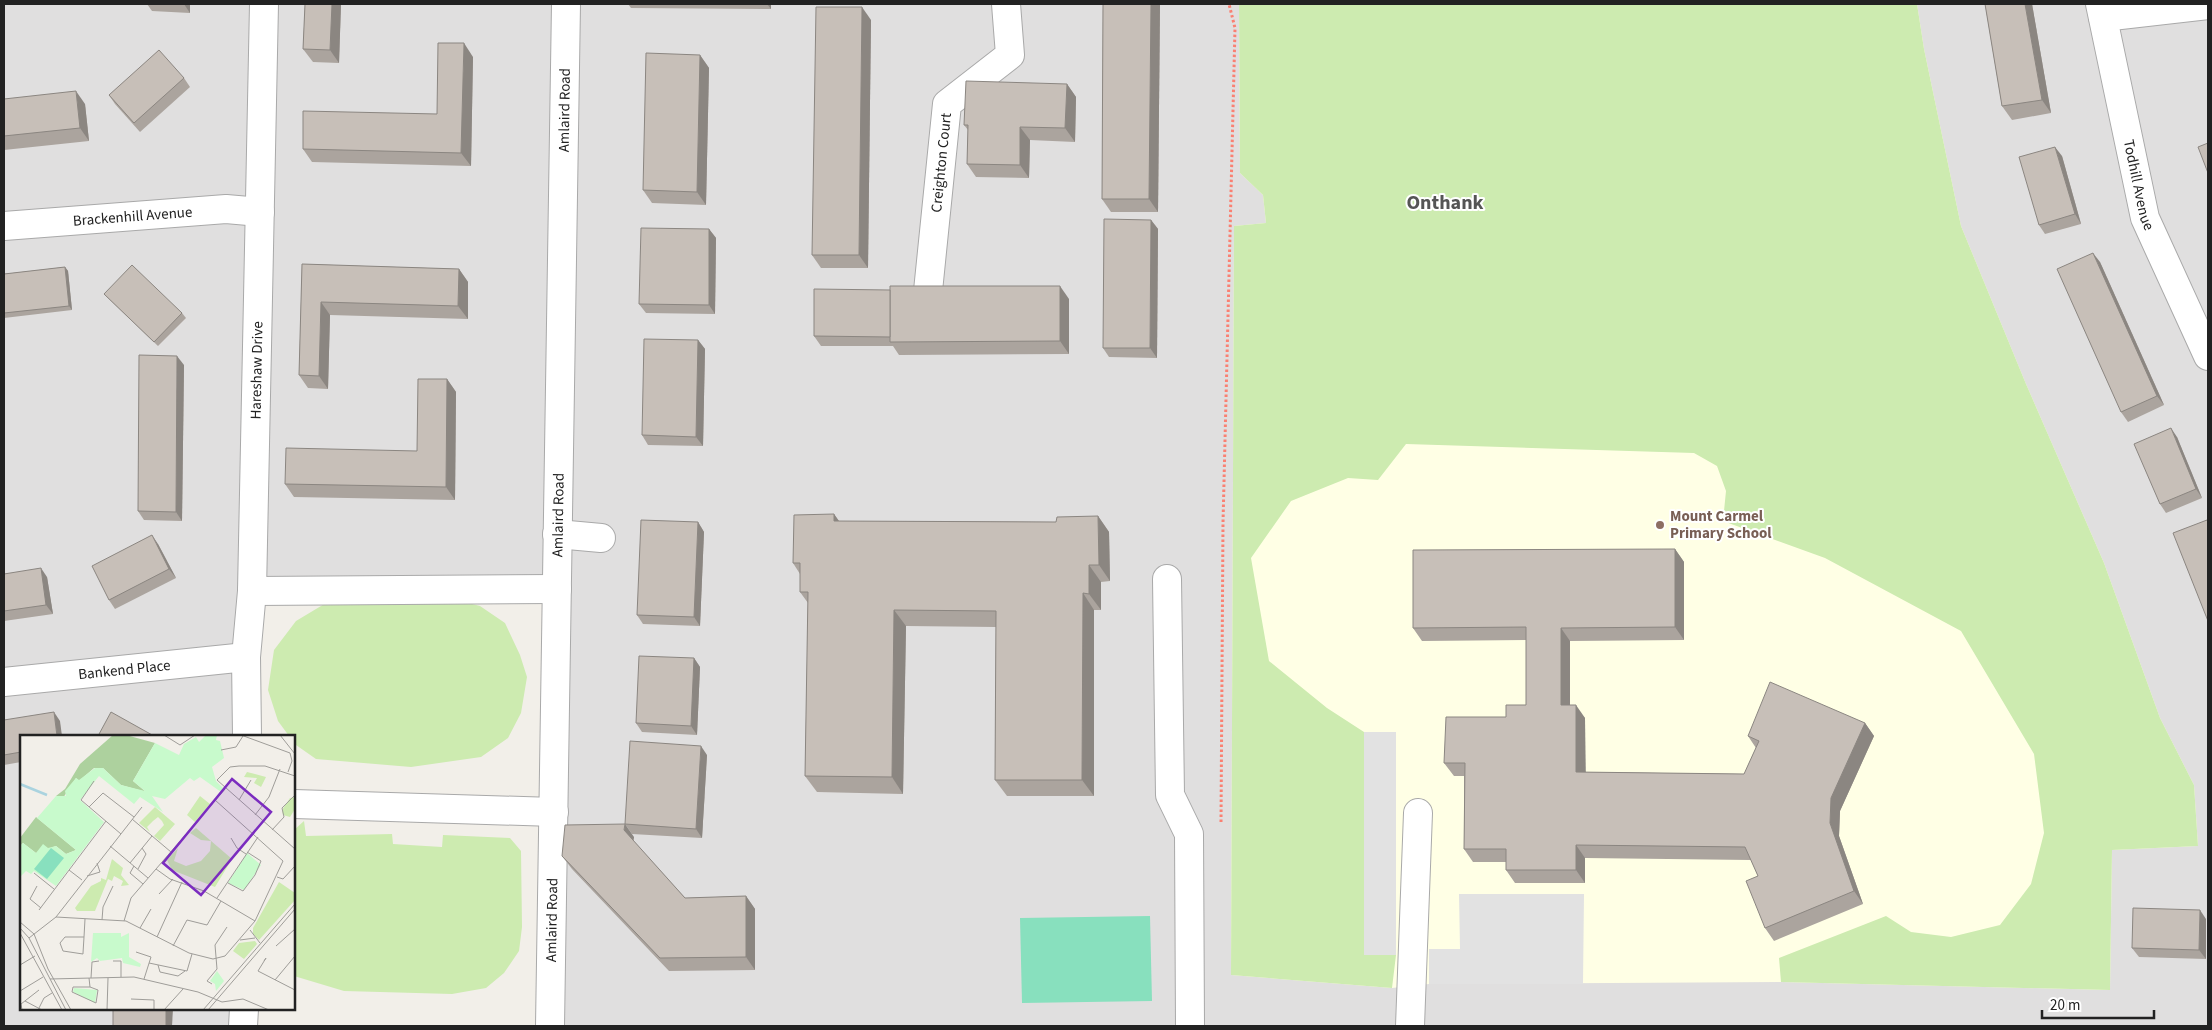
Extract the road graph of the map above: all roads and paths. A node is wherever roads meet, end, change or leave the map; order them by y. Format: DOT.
graph roads {
  1 [pos="264,4"];
  2 [pos="566,4"];
  3 [pos="1006,4"];
  4 [pos="1228,4"];
  5 [pos="2208,5"];
  6 [pos="2102,10"];
  7 [pos="260,212"];
  8 [pos="4,226"];
  9 [pos="928,291"];
  10 [pos="2208,356"];
  11 [pos="558,534"];
  12 [pos="601,538"];
  13 [pos="1167,579"];
  14 [pos="557,589"];
  15 [pos="252,591"];
  16 [pos="246,657"];
  17 [pos="4,682"];
  18 [pos="247,735"];
  19 [pos="295,804"];
  20 [pos="554,812"];
  21 [pos="1418,813"];
  22 [pos="1221,829"];
  23 [pos="244,1010"];
  24 [pos="244,1026"];
  25 [pos="550,1026"];
  26 [pos="1190,1026"];
  27 [pos="1410,1026"];
  1 -- 7 [label="street, Hareshaw Drive"];
  2 -- 11 [label="street, Amlaird Road"];
  3 -- 9 [label="street, Creighton Court"];
  4 -- 22 [label="path"];
  5 -- 6 [label="street"];
  6 -- 10 [label="street, Todhill Avenue"];
  7 -- 8 [label="street, Brackenhill Avenue"];
  7 -- 15 [label="street, Hareshaw Drive"];
  11 -- 12 [label="street"];
  11 -- 14 [label="street, Amlaird Road"];
  13 -- 26 [label="street"];
  14 -- 15 [label="street"];
  14 -- 20 [label="street, Amlaird Road"];
  15 -- 16 [label="street, Hareshaw Drive"];
  16 -- 17 [label="street, Bankend Place"];
  16 -- 18 [label="street, Hareshaw Drive"];
  19 -- 20 [label="street"];
  20 -- 25 [label="street, Amlaird Road"];
  21 -- 27 [label="street"];
  23 -- 24 [label="street"];
}
